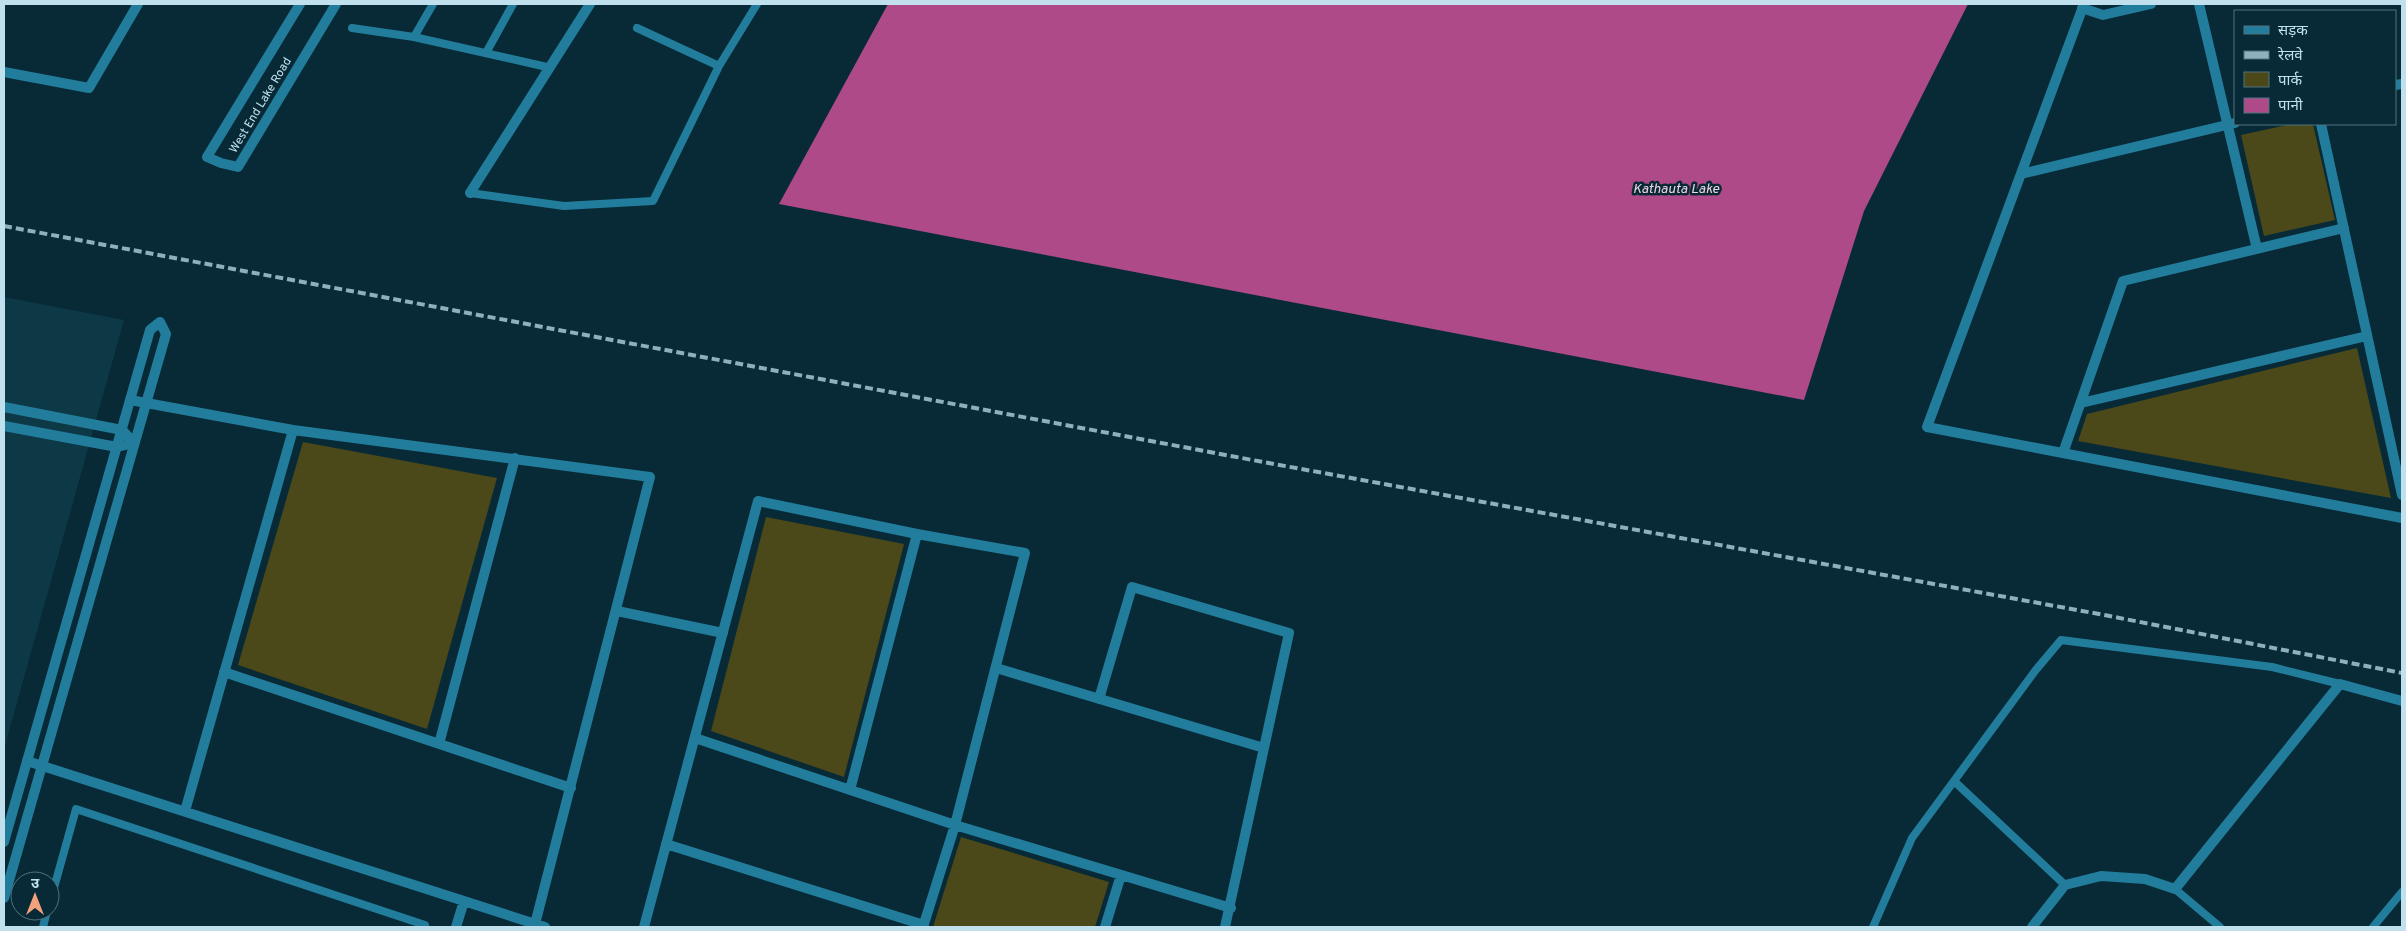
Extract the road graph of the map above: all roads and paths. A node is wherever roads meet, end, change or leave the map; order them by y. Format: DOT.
graph roads {
  1 [pos="138,4"];
  2 [pos="300,4"];
  3 [pos="336,4"];
  4 [pos="433,4"];
  5 [pos="513,4"];
  6 [pos="590,4"];
  7 [pos="757,4"];
  8 [pos="2151,4"];
  9 [pos="2198,4"];
  10 [pos="2085,5"];
  11 [pos="352,28"];
  12 [pos="636,28"];
  13 [pos="414,37"];
  14 [pos="486,53"];
  15 [pos="720,66"];
  16 [pos="547,67"];
  17 [pos="4,72"];
  18 [pos="2231,124"];
  19 [pos="2321,125"];
  20 [pos="2021,174"];
  21 [pos="470,193"];
  22 [pos="2344,228"];
  23 [pos="2257,249"];
  24 [pos="2368,336"];
  25 [pos="130,400"];
  26 [pos="146,403"];
  27 [pos="2081,403"];
  28 [pos="4,407"];
  29 [pos="4,426"];
  30 [pos="122,430"];
  31 [pos="293,430"];
  32 [pos="134,443"];
  33 [pos="116,447"];
  34 [pos="2063,453"];
  35 [pos="515,458"];
  36 [pos="2402,494"];
  37 [pos="2402,518"];
  38 [pos="917,534"];
  39 [pos="617,611"];
  40 [pos="722,633"];
  41 [pos="996,668"];
  42 [pos="224,672"];
  43 [pos="2340,684"];
  44 [pos="1099,699"];
  45 [pos="2402,701"];
  46 [pos="695,738"];
  47 [pos="440,744"];
  48 [pos="1264,748"];
  49 [pos="27,760"];
  50 [pos="42,765"];
  51 [pos="1954,781"];
  52 [pos="571,788"];
  53 [pos="850,790"];
  54 [pos="185,811"];
  55 [pos="955,825"];
  56 [pos="4,842"];
  57 [pos="666,844"];
  58 [pos="59,871"];
  59 [pos="1121,875"];
  60 [pos="2065,885"];
  61 [pos="2175,889"];
  62 [pos="2402,892"];
  63 [pos="4,898"];
  64 [pos="464,901"];
  65 [pos="1231,908"];
  66 [pos="540,926"];
  67 [pos="923,926"];
  68 [pos="424,927"];
  69 [pos="456,927"];
  70 [pos="644,927"];
  71 [pos="1105,927"];
  72 [pos="1225,927"];
  73 [pos="1873,927"];
  74 [pos="2032,927"];
  75 [pos="2220,927"];
  76 [pos="2373,927"];
  1 -- 17 [label="street"];
  2 -- 3 [label="street, West End Lake Road"];
  4 -- 13 [label="lane"];
  5 -- 14 [label="lane"];
  6 -- 21 [label="street"];
  7 -- 15 [label="lane"];
  8 -- 10 [label="street"];
  9 -- 18 [label="street"];
  10 -- 20 [label="street"];
  11 -- 13 [label="lane"];
  12 -- 15 [label="lane"];
  13 -- 14 [label="lane"];
  14 -- 16 [label="lane"];
  15 -- 21 [label="lane"];
  18 -- 20 [label="street"];
  18 -- 23 [label="street"];
  19 -- 22 [label="street"];
  20 -- 34 [label="street"];
  22 -- 23 [label="street"];
  22 -- 24 [label="street"];
  23 -- 27 [label="street"];
  24 -- 27 [label="street"];
  24 -- 36 [label="street"];
  25 -- 26 [label="street"];
  25 -- 26 [label="street"];
  25 -- 30 [label="street"];
  26 -- 31 [label="street"];
  26 -- 32 [label="street"];
  27 -- 34 [label="street"];
  28 -- 30 [label="street"];
  29 -- 33 [label="street"];
  30 -- 32 [label="street"];
  30 -- 33 [label="street"];
  31 -- 35 [label="street"];
  31 -- 42 [label="street"];
  32 -- 33 [label="street"];
  32 -- 50 [label="street"];
  33 -- 49 [label="street"];
  34 -- 37 [label="street"];
  35 -- 39 [label="street"];
  35 -- 47 [label="street"];
  38 -- 40 [label="street"];
  38 -- 41 [label="street"];
  38 -- 53 [label="street"];
  39 -- 40 [label="street"];
  39 -- 52 [label="street"];
  40 -- 46 [label="street"];
  41 -- 44 [label="street"];
  41 -- 55 [label="street"];
  42 -- 47 [label="street"];
  42 -- 54 [label="street"];
  43 -- 45 [label="street"];
  43 -- 51 [label="lane"];
  43 -- 61 [label="street"];
  44 -- 48 [label="street"];
  44 -- 48 [label="street"];
  46 -- 53 [label="street"];
  46 -- 57 [label="street"];
  47 -- 52 [label="street"];
  48 -- 65 [label="street"];
  49 -- 50 [label="street"];
  49 -- 56 [label="street"];
  50 -- 54 [label="street"];
  50 -- 63 [label="street"];
  51 -- 60 [label="lane"];
  51 -- 73 [label="lane"];
  52 -- 66 [label="street"];
  53 -- 55 [label="street"];
  54 -- 64 [label="street"];
  55 -- 59 [label="street"];
  55 -- 67 [label="street"];
  57 -- 67 [label="street"];
  57 -- 70 [label="street"];
  58 -- 68 [label="lane"];
  59 -- 65 [label="street"];
  59 -- 71 [label="street"];
  60 -- 61 [label="street"];
  60 -- 74 [label="street"];
  61 -- 75 [label="lane"];
  62 -- 76 [label="lane"];
  64 -- 66 [label="street"];
  64 -- 69 [label="street"];
  65 -- 72 [label="street"];
}
